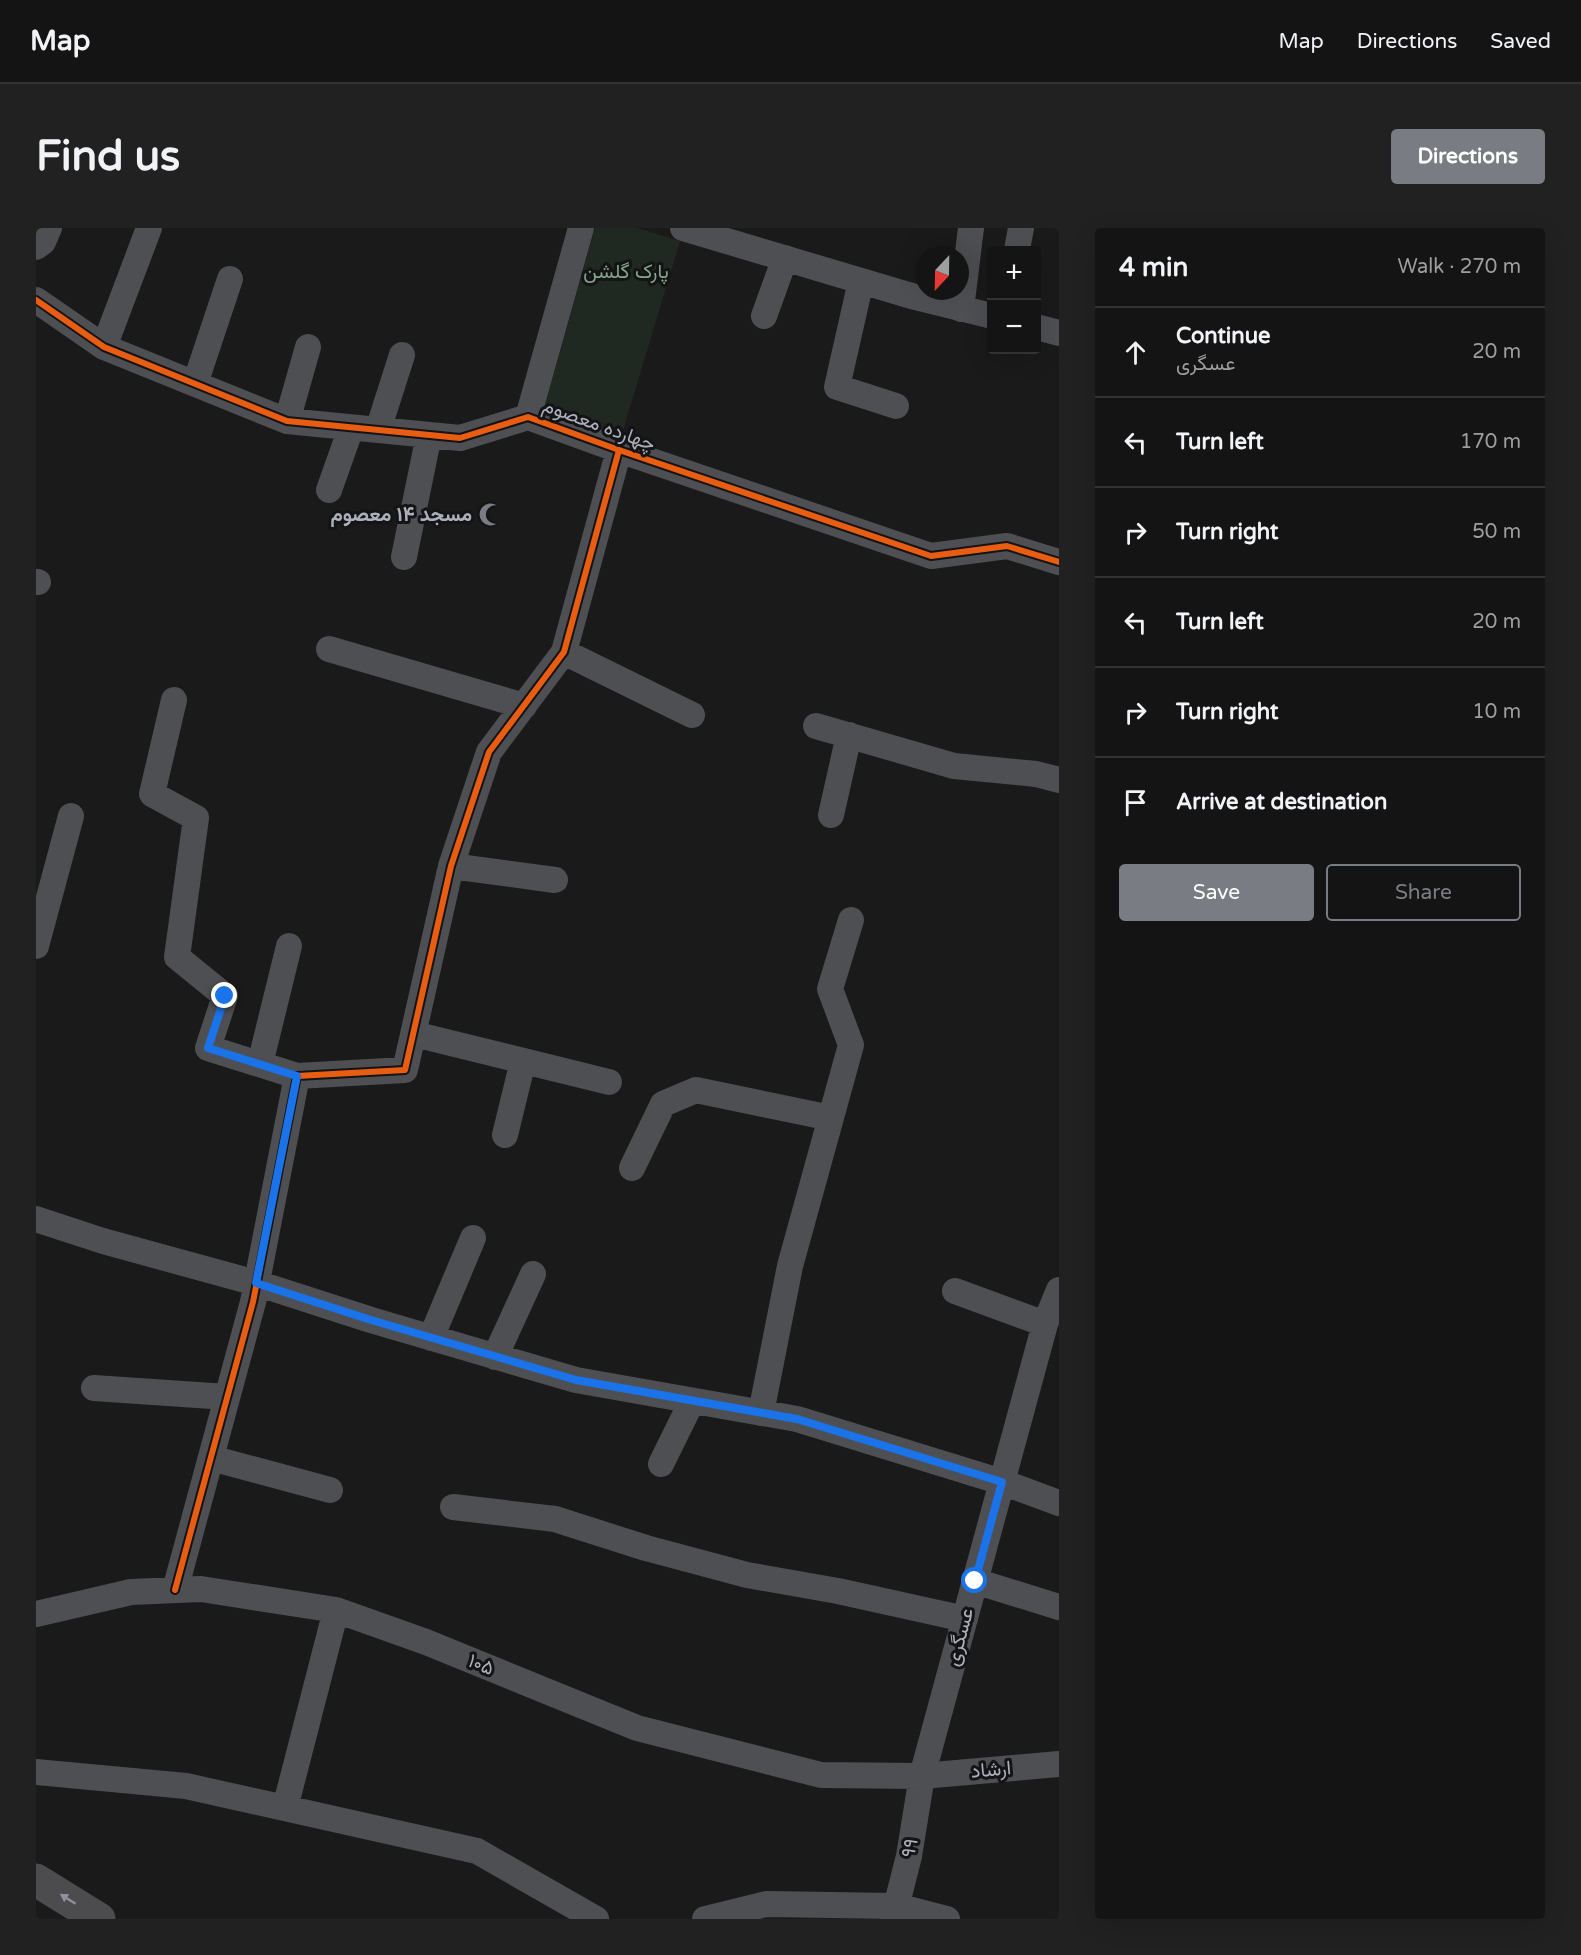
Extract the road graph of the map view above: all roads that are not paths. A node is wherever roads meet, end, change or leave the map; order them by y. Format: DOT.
graph roads {
  1 [pos="49,228"];
  2 [pos="149,228"];
  3 [pos="581,228"];
  4 [pos="970,228"];
  5 [pos="1021,228"];
  6 [pos="689,229"];
  7 [pos="1018,246"];
  8 [pos="36,248"];
  9 [pos="785,258"];
  10 [pos="230,279"];
  11 [pos="861,281"];
  12 [pos="36,300"];
  13 [pos="961,309"];
  14 [pos="987,315"];
  15 [pos="764,316"];
  16 [pos="1041,328"];
  17 [pos="1059,333"];
  18 [pos="104,347"];
  19 [pos="308,347"];
  20 [pos="402,355"];
  21 [pos="195,384"];
  22 [pos="896,406"];
  23 [pos="528,417"];
  24 [pos="287,421"];
  25 [pos="351,428"];
  26 [pos="378,430"];
  27 [pos="429,435"];
  28 [pos="619,450"];
  29 [pos="329,490"];
  30 [pos="404,557"];
  31 [pos="1059,562"];
  32 [pos="330,649"];
  33 [pos="564,652"];
  34 [pos="174,700"];
  35 [pos="524,706"];
  36 [pos="692,715"];
  37 [pos="816,726"];
  38 [pos="849,735"];
  39 [pos="1059,780"];
  40 [pos="831,815"];
  41 [pos="71,816"];
  42 [pos="451,866"];
  43 [pos="555,880"];
  44 [pos="851,920"];
  45 [pos="36,946"];
  46 [pos="289,946"];
  47 [pos="414,1034"];
  48 [pos="523,1061"];
  49 [pos="260,1064"];
  50 [pos="297,1076"];
  51 [pos="609,1082"];
  52 [pos="831,1118"];
  53 [pos="506,1135"];
  54 [pos="632,1168"];
  55 [pos="36,1219"];
  56 [pos="474,1238"];
  57 [pos="533,1274"];
  58 [pos="256,1283"];
  59 [pos="1059,1290"];
  60 [pos="955,1291"];
  61 [pos="1045,1324"];
  62 [pos="431,1338"];
  63 [pos="495,1357"];
  64 [pos="94,1388"];
  65 [pos="227,1397"];
  66 [pos="692,1401"];
  67 [pos="760,1413"];
  68 [pos="211,1458"];
  69 [pos="661,1464"];
  70 [pos="1002,1482"];
  71 [pos="330,1490"];
  72 [pos="1059,1503"];
  73 [pos="453,1507"];
  74 [pos="975,1581"];
  75 [pos="176,1590"];
  76 [pos="1059,1607"];
  77 [pos="336,1610"];
  78 [pos="36,1614"];
  79 [pos="965,1619"];
  80 [pos="1059,1764"];
  81 [pos="36,1772"];
  82 [pos="922,1776"];
  83 [pos="285,1808"];
  84 [pos="36,1880"];
  85 [pos="895,1913"];
  86 [pos="99,1919"];
  87 [pos="596,1919"];
  88 [pos="705,1919"];
  89 [pos="947,1919"];
  1 -- 8 [label="street"];
  2 -- 18 [label="street"];
  3 -- 23 [label="street"];
  4 -- 13 [label="street"];
  5 -- 7 [label="street"];
  6 -- 9 [label="street"];
  9 -- 11 [label="street"];
  9 -- 15 [label="street"];
  10 -- 21 [label="street"];
  11 -- 13 [label="street"];
  11 -- 22 [label="street"];
  12 -- 18 [label="street, چهارده معصوم"];
  13 -- 14 [label="street"];
  16 -- 17 [label="street"];
  18 -- 21 [label="street, چهارده معصوم"];
  19 -- 24 [label="street"];
  20 -- 26 [label="street"];
  21 -- 24 [label="street, چهارده معصوم"];
  23 -- 27 [label="street, چهارده معصوم"];
  23 -- 28 [label="street, چهارده معصوم"];
  24 -- 25 [label="street, چهارده معصوم"];
  25 -- 26 [label="street, چهارده معصوم"];
  25 -- 29 [label="street"];
  26 -- 27 [label="street, چهارده معصوم"];
  27 -- 30 [label="street"];
  28 -- 31 [label="street, چهارده معصوم"];
  28 -- 33 [label="street"];
  32 -- 35 [label="street"];
  33 -- 35 [label="street"];
  33 -- 36 [label="street"];
  34 -- 49 [label="street"];
  35 -- 42 [label="street"];
  37 -- 38 [label="street"];
  38 -- 39 [label="street"];
  38 -- 40 [label="street"];
  41 -- 45 [label="street"];
  42 -- 43 [label="street"];
  42 -- 47 [label="street"];
  44 -- 52 [label="street"];
  46 -- 49 [label="street"];
  47 -- 48 [label="street"];
  47 -- 50 [label="street"];
  48 -- 51 [label="street"];
  48 -- 53 [label="street"];
  49 -- 50 [label="street"];
  50 -- 58 [label="street"];
  52 -- 54 [label="street"];
  52 -- 67 [label="street"];
  55 -- 58 [label="street"];
  56 -- 62 [label="street"];
  57 -- 63 [label="street"];
  58 -- 62 [label="street"];
  58 -- 65 [label="street"];
  59 -- 61 [label="street, عسگری"];
  60 -- 61 [label="street"];
  61 -- 70 [label="street, عسگری"];
  62 -- 63 [label="street"];
  63 -- 66 [label="street"];
  64 -- 65 [label="street"];
  65 -- 68 [label="street"];
  66 -- 67 [label="street"];
  66 -- 69 [label="street"];
  67 -- 70 [label="street"];
  68 -- 71 [label="street"];
  68 -- 75 [label="street"];
  70 -- 72 [label="street"];
  70 -- 74 [label="street, عسگری"];
  73 -- 79 [label="street"];
  74 -- 76 [label="street"];
  74 -- 79 [label="street, عسگری"];
  75 -- 77 [label="street, ۱۰۵"];
  75 -- 78 [label="street, ۱۰۵"];
  77 -- 82 [label="street, ۱۰۵"];
  77 -- 83 [label="street"];
  79 -- 82 [label="street, عسگری"];
  80 -- 82 [label="street, ارشاد"];
  81 -- 83 [label="street"];
  82 -- 85 [label="street, ۹۹"];
  83 -- 87 [label="street"];
  86 -- 84 [label="main road, one-way"];
  85 -- 88 [label="street"];
  85 -- 89 [label="street"];
}
